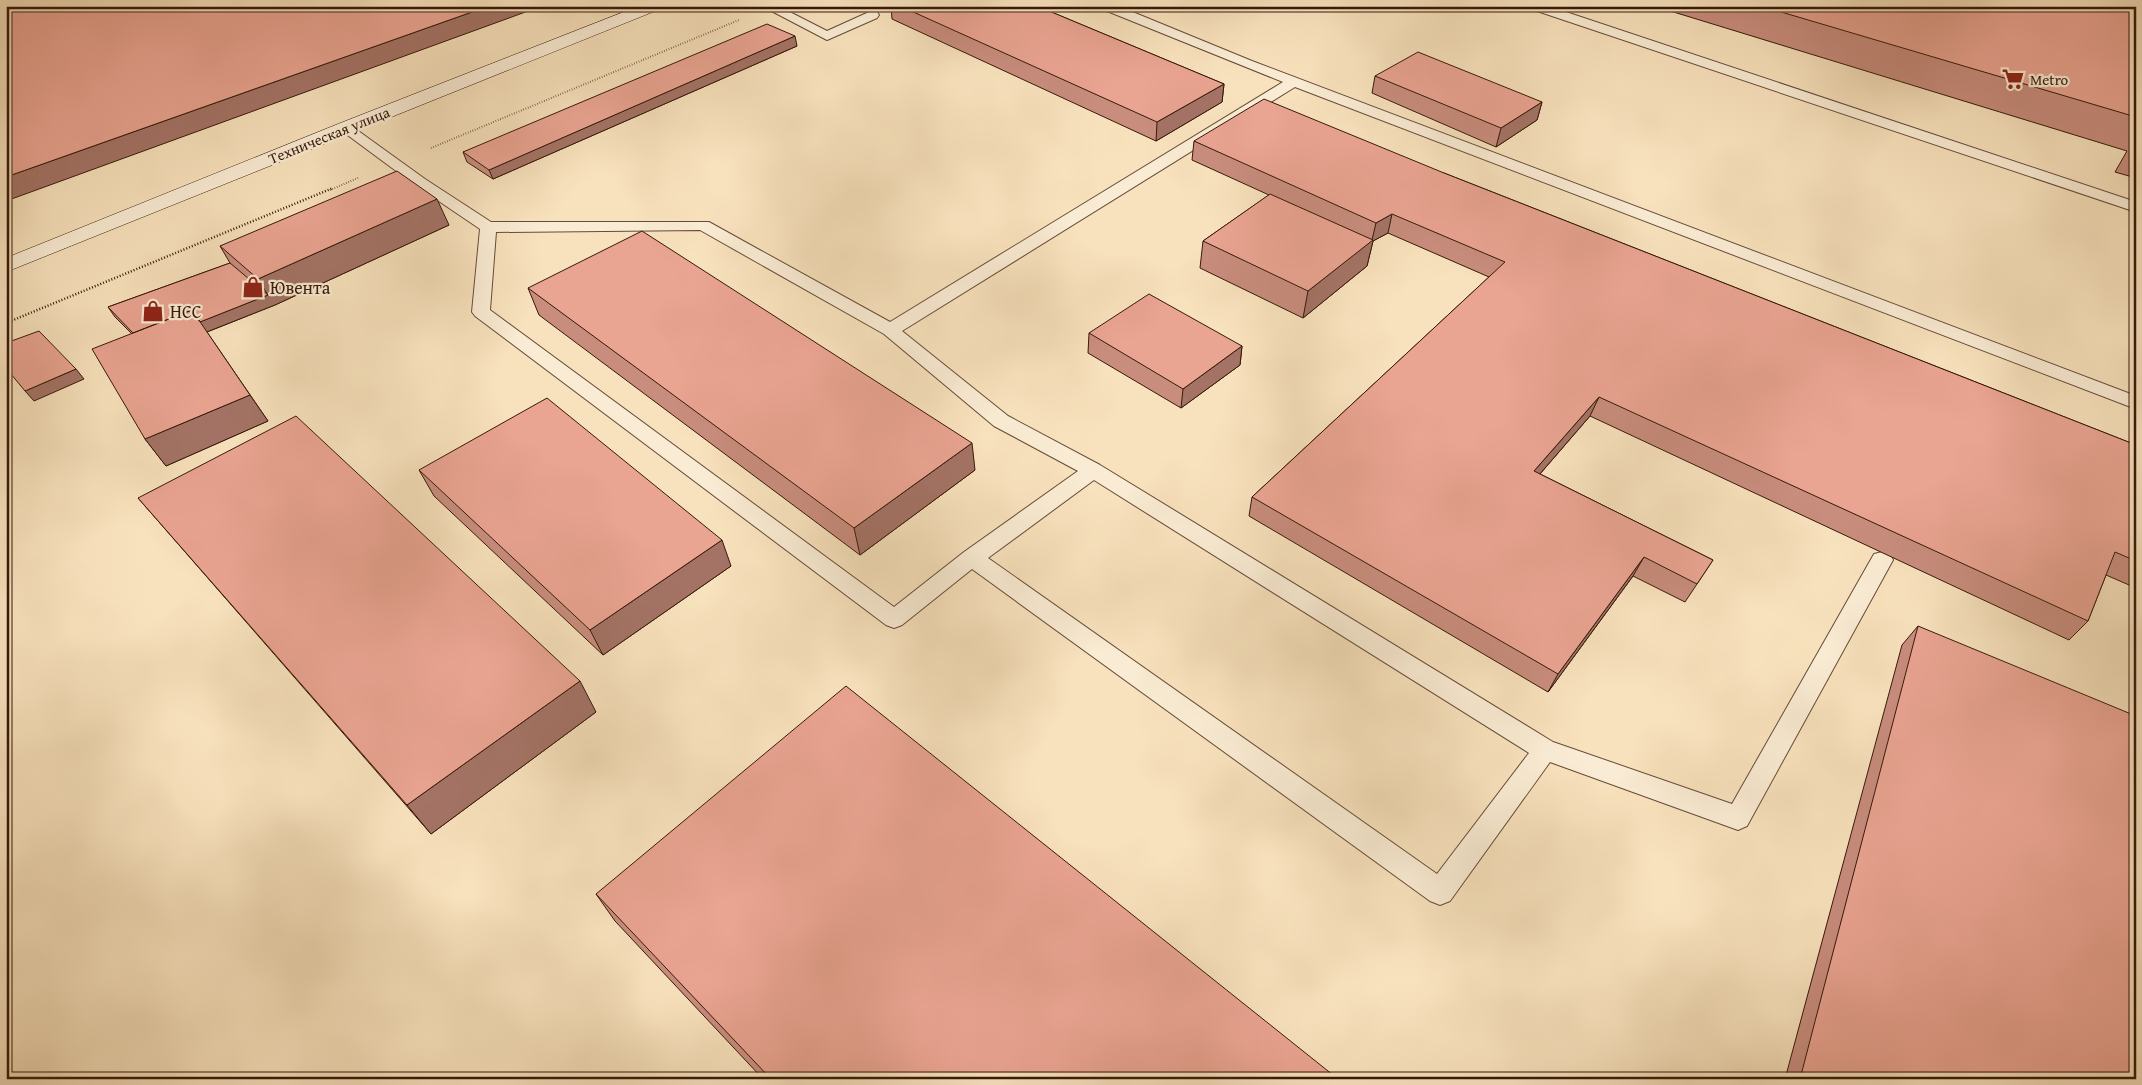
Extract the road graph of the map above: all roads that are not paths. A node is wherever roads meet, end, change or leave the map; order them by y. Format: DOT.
graph roads {
  1 [pos="654,6"];
  2 [pos="768,6"];
  3 [pos="1106,6"];
  4 [pos="1535,6"];
  5 [pos="873,15"];
  6 [pos="1293,82"];
  7 [pos="345,128"];
  8 [pos="2136,207"];
  9 [pos="488,227"];
  10 [pos="6,266"];
  11 [pos="890,330"];
  12 [pos="2136,404"];
  13 [pos="1093,470"];
  14 [pos="972,558"];
  15 [pos="1882,560"];
  16 [pos="1546,750"];
  1 -- 7 [label="main road, Техническая улица"];
  2 -- 5 [label="lane"];
  3 -- 6 [label="lane"];
  4 -- 8 [label="lane"];
  6 -- 11 [label="lane"];
  6 -- 12 [label="lane"];
  7 -- 9 [label="lane"];
  7 -- 10 [label="main road, Техническая улица"];
  9 -- 11 [label="lane"];
  9 -- 14 [label="lane"];
  11 -- 13 [label="lane"];
  13 -- 14 [label="lane"];
  13 -- 16 [label="lane"];
  14 -- 16 [label="lane"];
  15 -- 16 [label="lane"];
}
